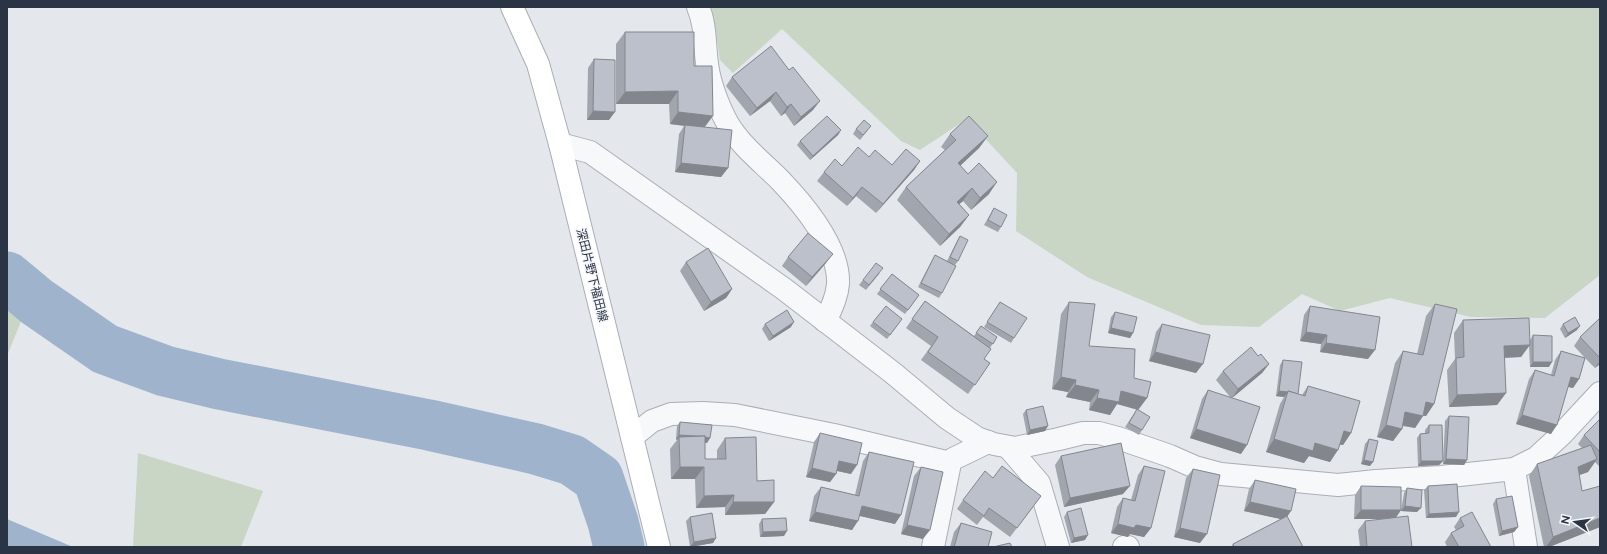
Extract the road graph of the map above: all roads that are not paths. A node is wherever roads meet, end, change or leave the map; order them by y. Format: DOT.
graph roads {
  1 [pos="512,7"];
  2 [pos="698,7"];
  3 [pos="560,144"];
  4 [pos="825,321"];
  5 [pos="1600,393"];
  6 [pos="632,437"];
  7 [pos="998,444"];
  8 [pos="950,463"];
  9 [pos="1514,469"];
  10 [pos="659,547"];
  11 [pos="933,547"];
  12 [pos="1058,547"];
  13 [pos="1124,547"];
  14 [pos="1128,547"];
  15 [pos="1526,547"];
  1 -- 3 [label="main road, 深田片野下福田線"];
  2 -- 4 [label="street"];
  3 -- 4 [label="street"];
  3 -- 6 [label="main road, 深田片野下福田線"];
  4 -- 7 [label="street"];
  5 -- 9 [label="street"];
  6 -- 8 [label="street"];
  6 -- 10 [label="main road, 深田片野下福田線"];
  7 -- 8 [label="street"];
  7 -- 9 [label="street"];
  7 -- 12 [label="street"];
  8 -- 11 [label="street"];
  9 -- 15 [label="street"];
  13 -- 14 [label="street"];
}
